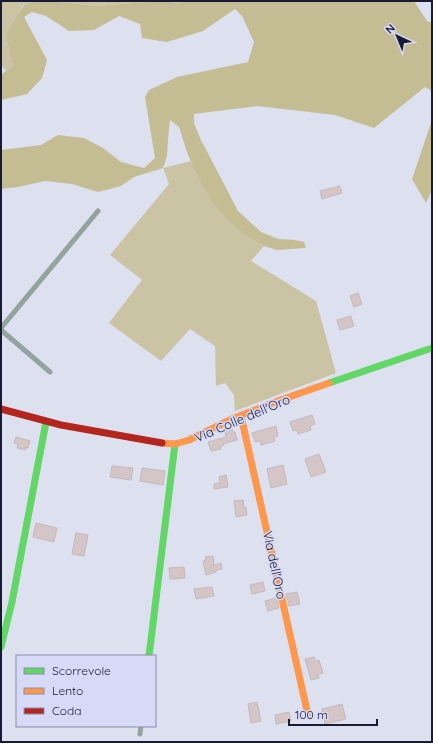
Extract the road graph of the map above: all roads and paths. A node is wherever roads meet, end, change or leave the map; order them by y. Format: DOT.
graph roads {
  1 [pos="98,211"];
  2 [pos="1,329"];
  3 [pos="432,348"];
  4 [pos="50,372"];
  5 [pos="1,409"];
  6 [pos="241,416"];
  7 [pos="46,422"];
  8 [pos="175,444"];
  9 [pos="1,647"];
  10 [pos="149,655"];
  11 [pos="308,715"];
  12 [pos="141,727"];
  13 [pos="140,734"];
  1 -- 2 [label="street"];
  2 -- 4 [label="street"];
  3 -- 6 [label="street, Via Colle dell'Oro"];
  5 -- 7 [label="street, Via Colle dell'Oro"];
  6 -- 8 [label="street, Via Colle dell'Oro"];
  6 -- 11 [label="street, Via dell'Oro"];
  7 -- 8 [label="street, Via Colle dell'Oro"];
  7 -- 9 [label="street"];
  8 -- 10 [label="street"];
  12 -- 13 [label="street"];
}
